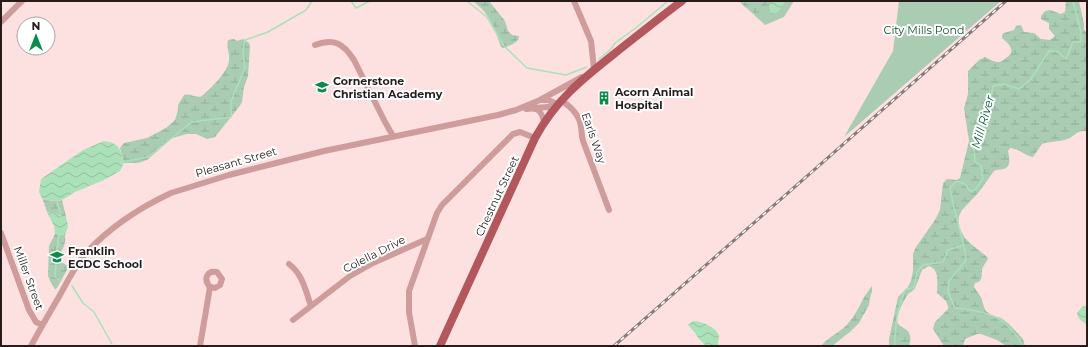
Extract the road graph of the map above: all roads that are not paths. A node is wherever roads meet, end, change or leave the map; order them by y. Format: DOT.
graph roads {
  1 [pos="22,1"];
  2 [pos="574,1"];
  3 [pos="682,1"];
  4 [pos="1,22"];
  5 [pos="315,45"];
  6 [pos="594,69"];
  7 [pos="585,76"];
  8 [pos="540,100"];
  9 [pos="557,104"];
  10 [pos="532,108"];
  11 [pos="516,110"];
  12 [pos="544,121"];
  13 [pos="393,136"];
  14 [pos="535,138"];
  15 [pos="609,210"];
  16 [pos="1,233"];
  17 [pos="427,239"];
  18 [pos="289,264"];
  19 [pos="210,287"];
  20 [pos="312,306"];
  21 [pos="293,320"];
  22 [pos="42,325"];
  23 [pos="31,346"];
  24 [pos="200,346"];
  25 [pos="415,346"];
  26 [pos="440,346"];
  1 -- 4 [label="street"];
  2 -- 6 [label="street"];
  3 -- 6 [label="main road"];
  5 -- 13 [label="street"];
  6 -- 7 [label="main road, Chestnut Street"];
  7 -- 8 [label="street, Pleasant Street"];
  7 -- 9 [label="main road, Chestnut Street"];
  8 -- 9 [label="street"];
  8 -- 11 [label="street, Pleasant Street"];
  9 -- 10 [label="street, Pleasant Street"];
  9 -- 12 [label="main road, Chestnut Street"];
  9 -- 15 [label="street, Earls Way"];
  10 -- 11 [label="street, Pleasant Street"];
  10 -- 12 [label="street"];
  11 -- 13 [label="street, Pleasant Street"];
  12 -- 14 [label="main road, Chestnut Street"];
  13 -- 22 [label="street, Pleasant Street"];
  14 -- 17 [label="street"];
  14 -- 26 [label="main road, Chestnut Street"];
  16 -- 22 [label="street, Miller Street"];
  17 -- 20 [label="street, Colella Drive"];
  17 -- 25 [label="street"];
  18 -- 20 [label="street"];
  19 -- 24 [label="street"];
  20 -- 21 [label="street, Colella Drive"];
  22 -- 23 [label="street, Pleasant Street"];
}
